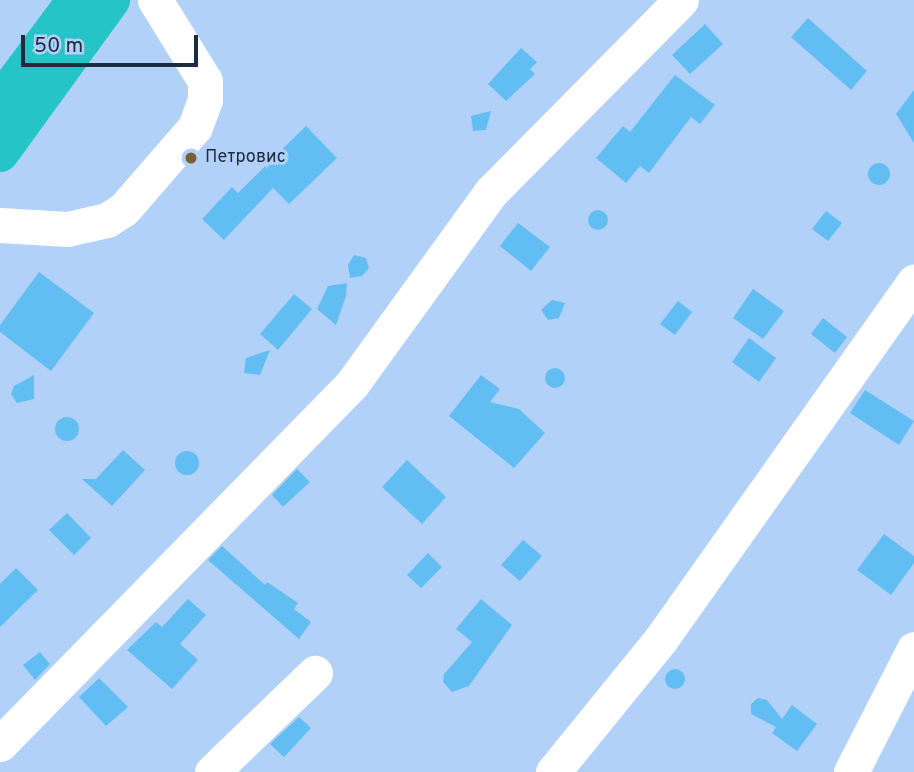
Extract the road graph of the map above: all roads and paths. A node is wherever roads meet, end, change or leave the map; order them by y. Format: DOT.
graph roads {
  1 [pos="76,0"];
  2 [pos="111,0"];
  3 [pos="155,0"];
  4 [pos="681,0"];
  5 [pos="0,102"];
  6 [pos="0,153"];
  7 [pos="0,225"];
  8 [pos="914,282"];
  9 [pos="914,649"];
  10 [pos="315,673"];
  11 [pos="0,744"];
  12 [pos="212,772"];
  13 [pos="552,772"];
  14 [pos="851,772"];
  1 -- 5 [label="highway"];
  2 -- 6 [label="highway"];
  3 -- 7 [label="street"];
  4 -- 11 [label="street"];
  8 -- 13 [label="street"];
  9 -- 14 [label="street"];
  10 -- 12 [label="street"];
}
